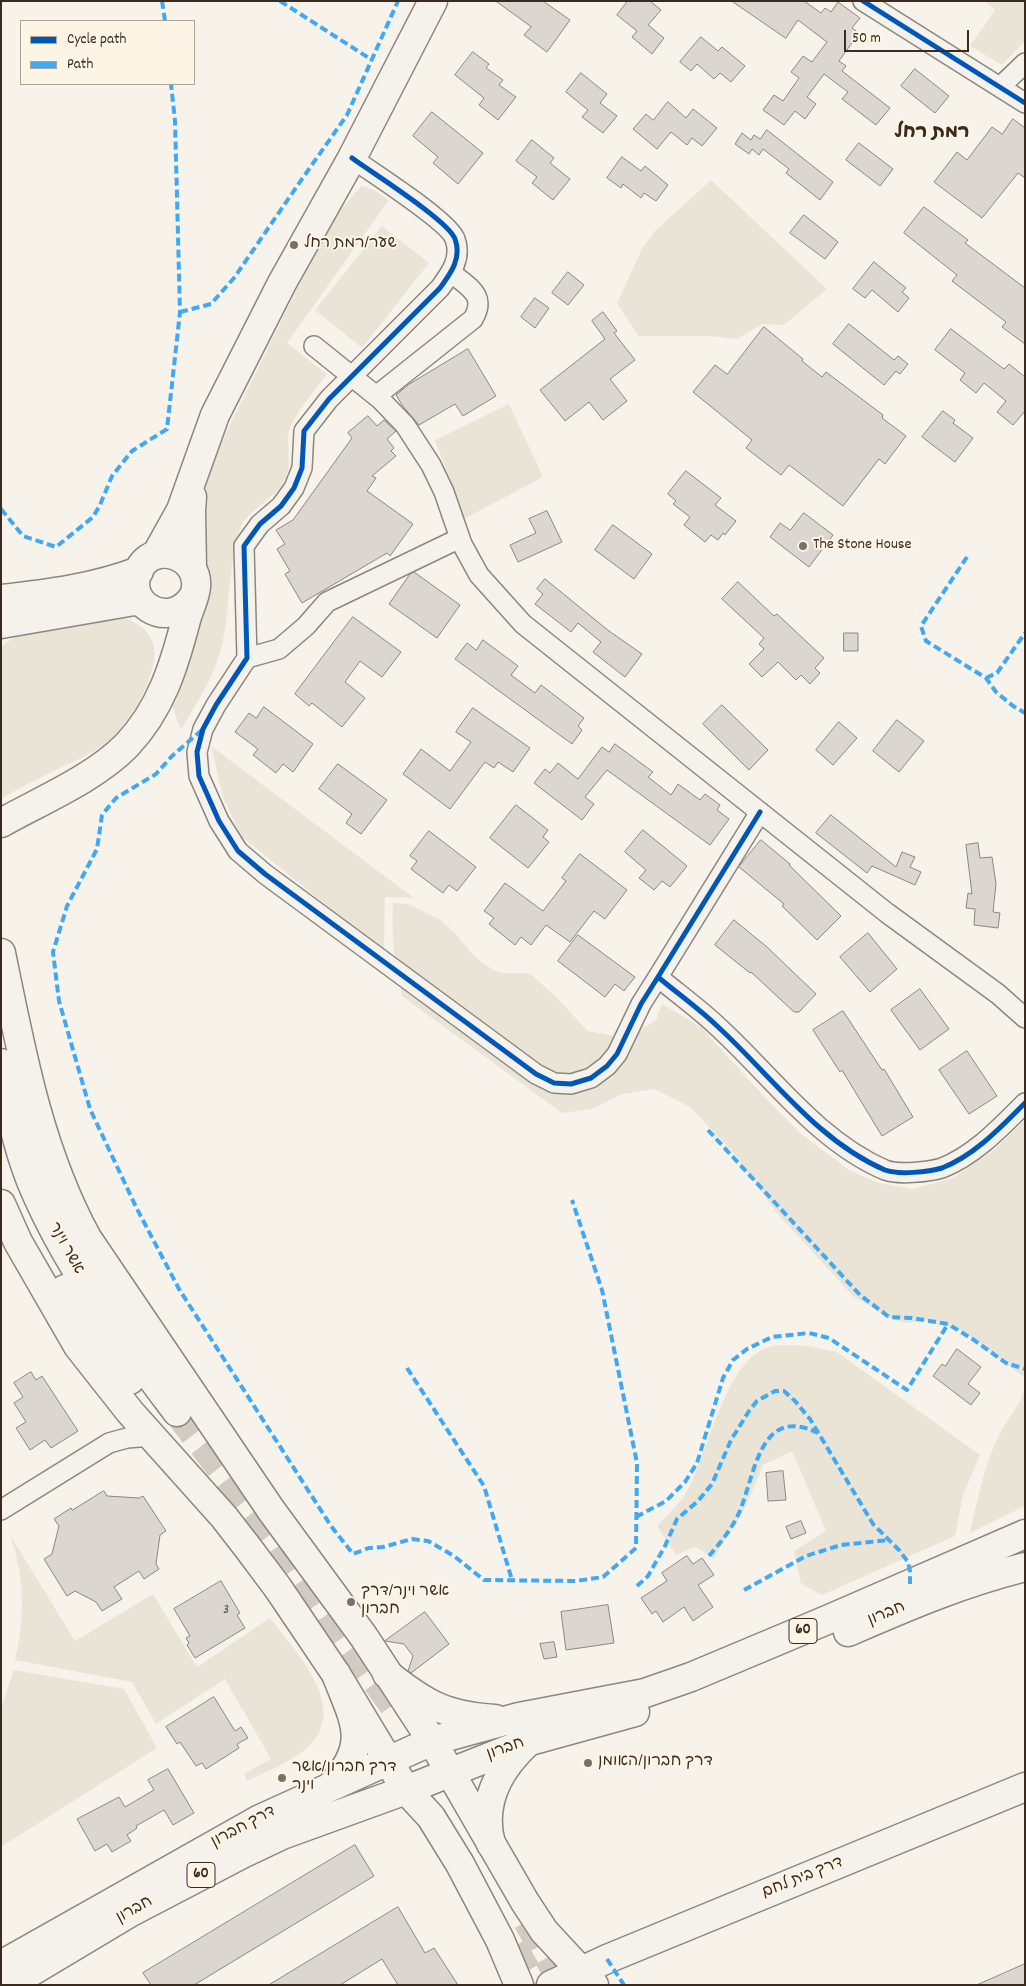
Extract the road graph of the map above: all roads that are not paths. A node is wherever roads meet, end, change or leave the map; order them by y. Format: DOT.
graph roads {
  1 [pos="433,1"];
  2 [pos="863,1"];
  3 [pos="1025,63"];
  4 [pos="1000,86"];
  5 [pos="1025,103"];
  6 [pos="352,158"];
  7 [pos="452,273"];
  8 [pos="314,346"];
  9 [pos="352,377"];
  10 [pos="376,396"];
  11 [pos="195,476"];
  12 [pos="460,538"];
  13 [pos="147,563"];
  14 [pos="192,568"];
  15 [pos="193,597"];
  16 [pos="10,606"];
  17 [pos="147,606"];
  18 [pos="1,638"];
  19 [pos="247,658"];
  20 [pos="168,680"];
  21 [pos="760,812"];
  22 [pos="9,818"];
  23 [pos="1,953"];
  24 [pos="658,977"];
  25 [pos="1025,1018"];
  26 [pos="1,1063"];
  27 [pos="1025,1102"];
  28 [pos="1,1147"];
  29 [pos="1,1204"];
  30 [pos="164,1424"];
  31 [pos="1,1510"];
  32 [pos="1025,1534"];
  33 [pos="1025,1566"];
  34 [pos="336,1674"];
  35 [pos="387,1674"];
  36 [pos="525,1729"];
  37 [pos="432,1742"];
  38 [pos="389,1761"];
  39 [pos="450,1772"];
  40 [pos="332,1785"];
  41 [pos="1025,1787"];
  42 [pos="406,1790"];
  43 [pos="491,1844"];
  44 [pos="500,1940"];
  45 [pos="1,1965"];
  46 [pos="581,1980"];
  47 [pos="8,1985"];
  48 [pos="503,1985"];
  49 [pos="519,1985"];
  50 [pos="551,1985"];
  1 -- 6 [label="main road"];
  2 -- 4 [label="street"];
  3 -- 4 [label="street"];
  4 -- 5 [label="street"];
  6 -- 7 [label="street"];
  6 -- 11 [label="main road"];
  7 -- 9 [label="street"];
  7 -- 10 [label="street"];
  8 -- 9 [label="street"];
  9 -- 10 [label="street"];
  9 -- 19 [label="street"];
  10 -- 12 [label="street"];
  11 -- 13 [label="main road"];
  11 -- 14 [label="main road"];
  12 -- 19 [label="street"];
  12 -- 21 [label="street"];
  13 -- 14 [label="main road"];
  13 -- 16 [label="main road"];
  13 -- 17 [label="main road"];
  14 -- 15 [label="main road"];
  15 -- 17 [label="main road"];
  15 -- 20 [label="main road"];
  16 -- 17 [label="main road"];
  16 -- 18 [label="main road"];
  17 -- 20 [label="main road"];
  19 -- 24 [label="street"];
  20 -- 22 [label="main road"];
  21 -- 24 [label="street"];
  21 -- 25 [label="street"];
  23 -- 35 [label="main road"];
  24 -- 27 [label="street"];
  26 -- 30 [label="main road, אשר וינר"];
  28 -- 30 [label="main road, אשר וינר"];
  29 -- 30 [label="main road"];
  30 -- 31 [label="street"];
  30 -- 34 [label="main road"];
  32 -- 36 [label="main road, חברון / 60"];
  33 -- 36 [label="main road, חברון / 60"];
  34 -- 38 [label="main road"];
  34 -- 40 [label="main road"];
  35 -- 36 [label="main road"];
  35 -- 37 [label="main road"];
  36 -- 37 [label="main road, חברון / 60"];
  36 -- 39 [label="main road, חברון / 60"];
  36 -- 43 [label="main road"];
  37 -- 38 [label="main road, חברון / 60"];
  37 -- 39 [label="main road"];
  38 -- 40 [label="main road, חברון / 60"];
  38 -- 42 [label="main road"];
  39 -- 42 [label="main road, חברון / 60"];
  39 -- 43 [label="main road"];
  40 -- 45 [label="main road, דרך חברון / 60"];
  41 -- 46 [label="main road, דרך בית לחם"];
  42 -- 44 [label="main road"];
  42 -- 47 [label="main road, חברון / 60"];
  43 -- 46 [label="main road"];
  44 -- 48 [label="main road"];
  44 -- 49 [label="main road"];
  46 -- 50 [label="main road, דרך בית לחם"];
}
